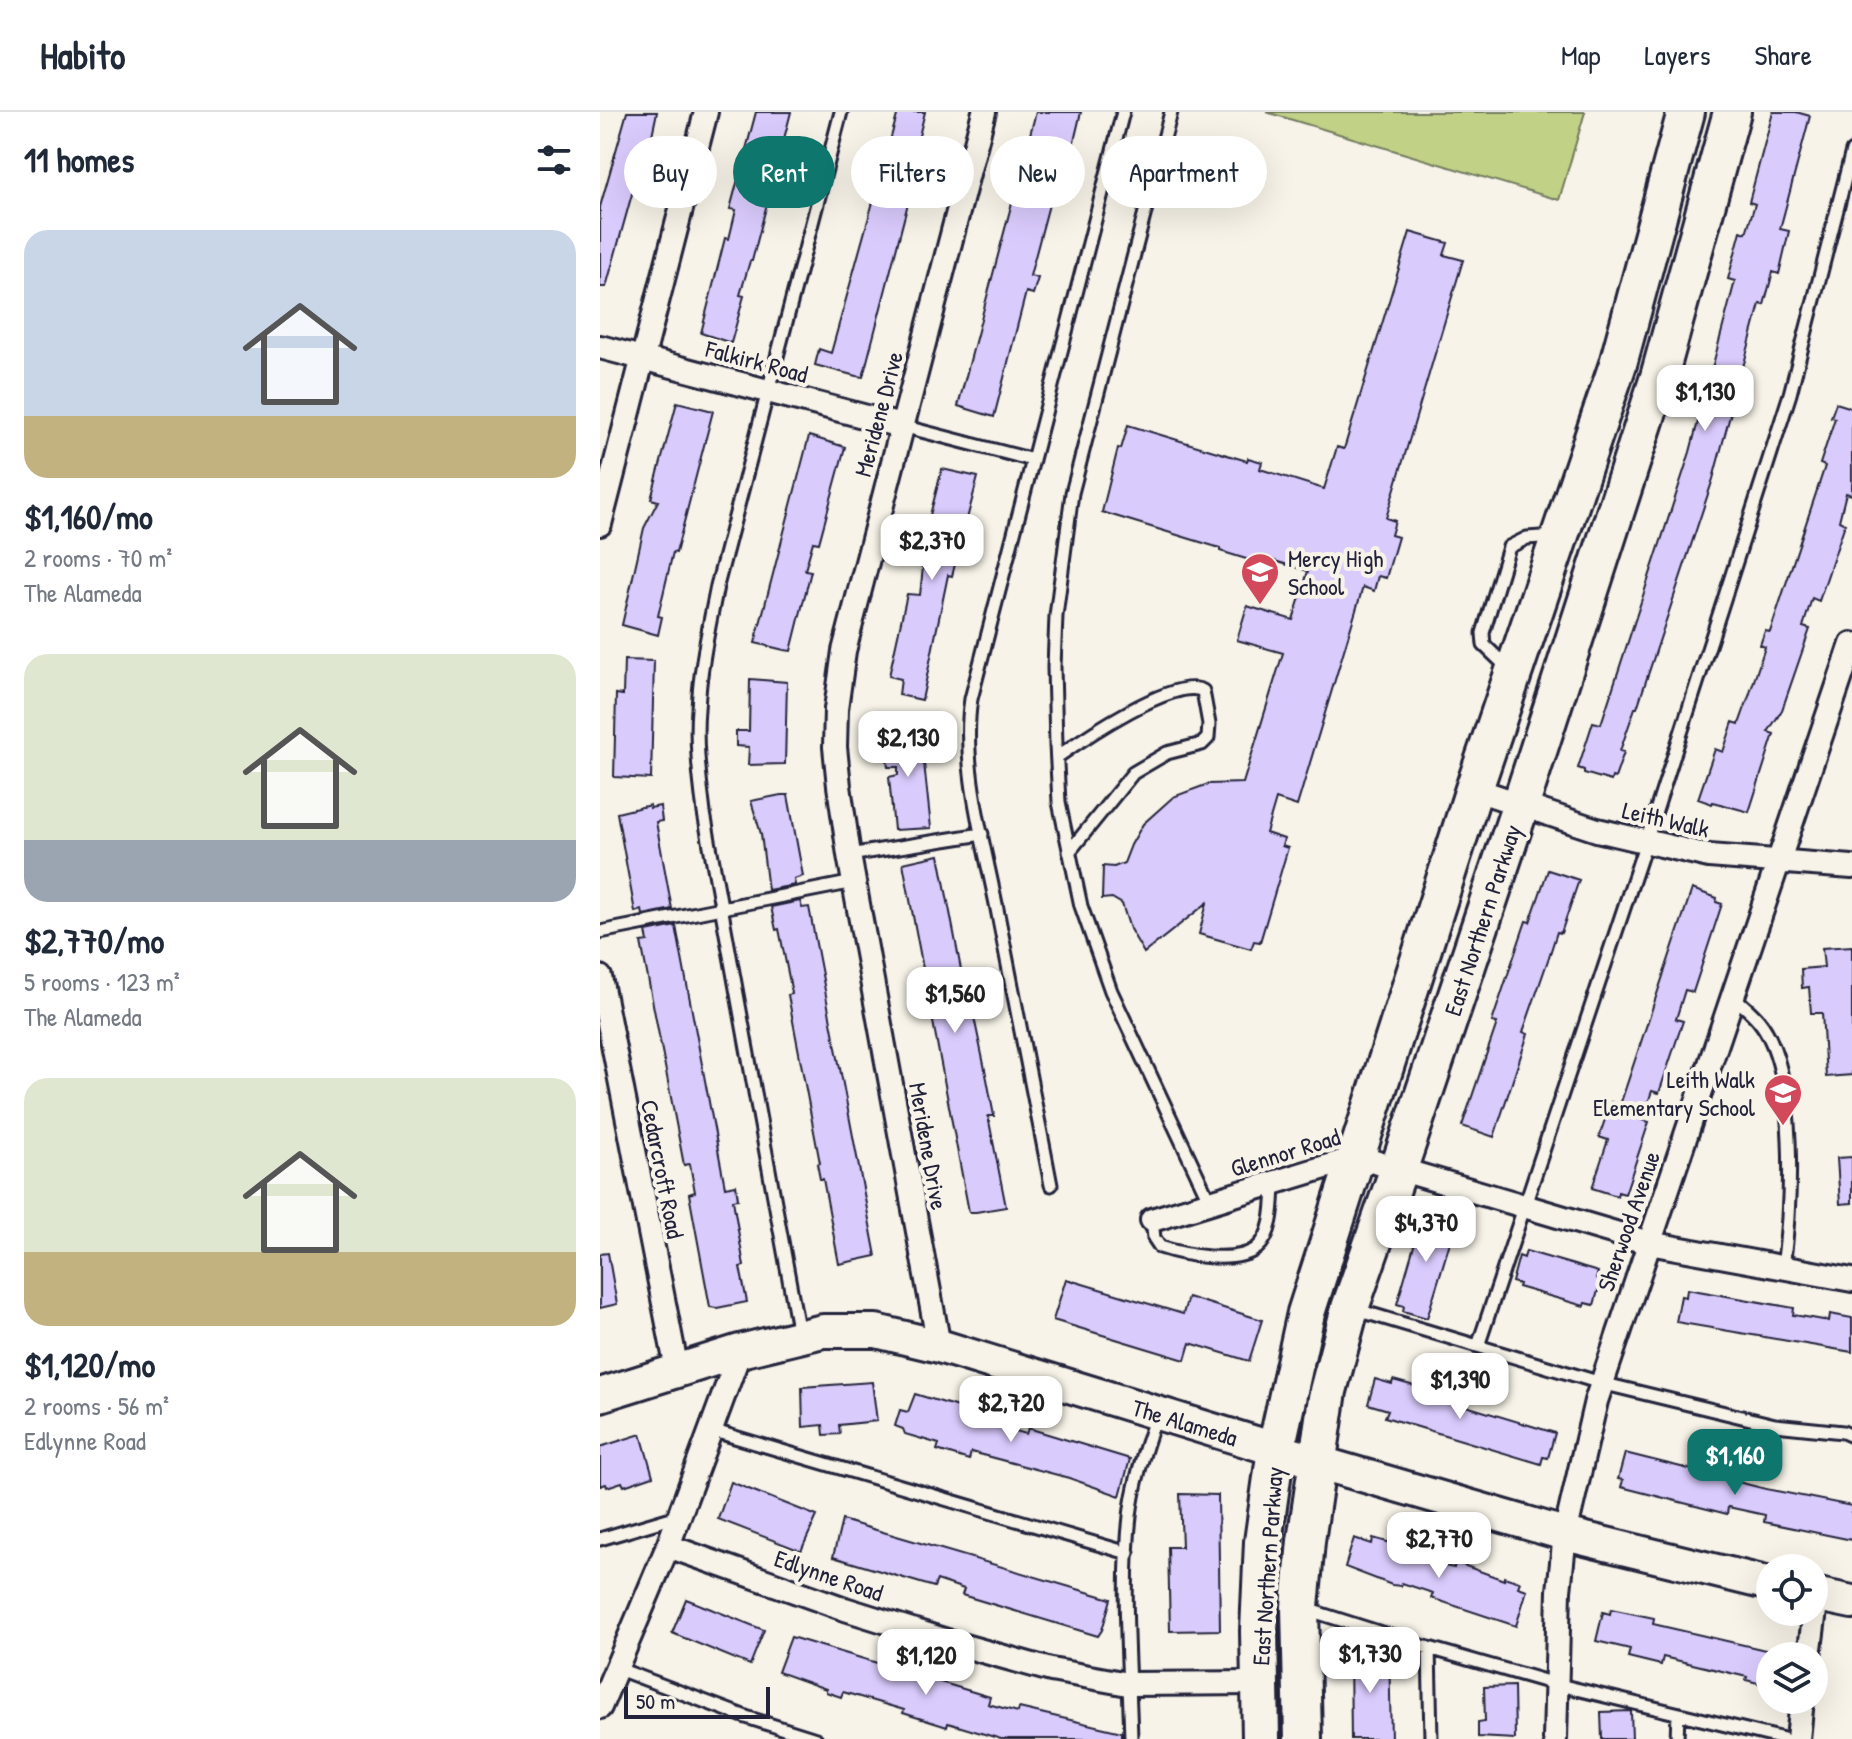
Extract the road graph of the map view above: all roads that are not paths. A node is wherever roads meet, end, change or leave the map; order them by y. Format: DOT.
graph roads {
  1 [pos="706,112"];
  2 [pos="841,112"];
  3 [pos="984,112"];
  4 [pos="1123,112"];
  5 [pos="1171,112"];
  6 [pos="1686,112"];
  7 [pos="1732,112"];
  8 [pos="1852,151"];
  9 [pos="600,347"];
  10 [pos="641,358"];
  11 [pos="766,390"];
  12 [pos="901,426"];
  13 [pos="1033,460"];
  14 [pos="600,524"];
  15 [pos="1852,644"];
  16 [pos="1057,757"];
  17 [pos="1474,789"];
  18 [pos="1521,804"];
  19 [pos="982,834"];
  20 [pos="1646,842"];
  21 [pos="1069,852"];
  22 [pos="849,855"];
  23 [pos="1779,862"];
  24 [pos="1852,867"];
  25 [pos="854,882"];
  26 [pos="722,909"];
  27 [pos="600,932"];
  28 [pos="600,977"];
  29 [pos="1732,995"];
  30 [pos="1358,1157"];
  31 [pos="1399,1168"];
  32 [pos="1274,1182"];
  33 [pos="1051,1185"];
  34 [pos="1210,1202"];
  35 [pos="1524,1206"];
  36 [pos="1152,1220"];
  37 [pos="1649,1243"];
  38 [pos="1783,1268"];
  39 [pos="1852,1280"];
  40 [pos="1350,1308"];
  41 [pos="799,1335"];
  42 [pos="939,1346"];
  43 [pos="1478,1346"];
  44 [pos="740,1351"];
  45 [pos="677,1370"];
  46 [pos="1601,1383"];
  47 [pos="600,1395"];
  48 [pos="1157,1413"];
  49 [pos="711,1430"];
  50 [pos="1852,1436"];
  51 [pos="1276,1449"];
  52 [pos="1317,1462"];
  53 [pos="679,1516"];
  54 [pos="1565,1534"];
  55 [pos="600,1539"];
  56 [pos="668,1546"];
  57 [pos="1128,1553"];
  58 [pos="1756,1581"];
  59 [pos="1828,1597"];
  60 [pos="1852,1602"];
  61 [pos="1300,1607"];
  62 [pos="1429,1648"];
  63 [pos="616,1668"];
  64 [pos="1258,1683"];
  65 [pos="1128,1684"];
  66 [pos="1555,1684"];
  67 [pos="600,1707"];
  68 [pos="1678,1714"];
  69 [pos="1801,1714"];
  70 [pos="816,1739"];
  71 [pos="1131,1739"];
  72 [pos="1261,1739"];
  73 [pos="1303,1739"];
  74 [pos="1431,1739"];
  75 [pos="1555,1739"];
  76 [pos="1677,1739"];
  77 [pos="1784,1739"];
  78 [pos="1798,1739"];
  1 -- 10 [label="street"];
  2 -- 11 [label="lane"];
  3 -- 12 [label="street, Meridene Drive"];
  4 -- 13 [label="lane"];
  5 -- 16 [label="lane"];
  6 -- 17 [label="main road, East Northern Parkway"];
  7 -- 18 [label="main road, East Northern Parkway"];
  8 -- 20 [label="lane"];
  9 -- 10 [label="street, Falkirk Road"];
  10 -- 11 [label="street, Falkirk Road"];
  10 -- 14 [label="street"];
  11 -- 12 [label="street, Falkirk Road"];
  11 -- 26 [label="lane"];
  12 -- 13 [label="lane"];
  12 -- 22 [label="street, Meridene Drive"];
  13 -- 19 [label="lane"];
  15 -- 23 [label="street, Sherwood Avenue"];
  16 -- 21 [label="lane"];
  16 -- 21 [label="lane"];
  17 -- 18 [label="street, Leith Walk"];
  17 -- 30 [label="main road, East Northern Parkway"];
  18 -- 20 [label="street, Leith Walk"];
  18 -- 31 [label="main road, East Northern Parkway"];
  19 -- 22 [label="lane"];
  19 -- 33 [label="lane"];
  20 -- 23 [label="street, Leith Walk"];
  20 -- 35 [label="lane"];
  21 -- 34 [label="lane"];
  22 -- 25 [label="street, Meridene Drive"];
  23 -- 24 [label="street, Leith Walk"];
  23 -- 29 [label="street, Sherwood Avenue"];
  25 -- 26 [label="lane"];
  25 -- 42 [label="street, Meridene Drive"];
  26 -- 27 [label="lane"];
  26 -- 41 [label="lane"];
  28 -- 45 [label="street, Cedarcroft Road"];
  29 -- 37 [label="street, Sherwood Avenue"];
  29 -- 38 [label="lane"];
  30 -- 31 [label="street, Glennor Road"];
  30 -- 32 [label="street, Glennor Road"];
  30 -- 51 [label="main road, East Northern Parkway"];
  31 -- 35 [label="street, Glennor Road"];
  31 -- 40 [label="main road, East Northern Parkway"];
  32 -- 34 [label="street, Glennor Road"];
  32 -- 36 [label="lane"];
  34 -- 36 [label="street, Glennor Road"];
  35 -- 37 [label="street, Glennor Road"];
  35 -- 43 [label="lane"];
  37 -- 38 [label="street, Glennor Road"];
  37 -- 46 [label="street, Sherwood Avenue"];
  38 -- 39 [label="street, Glennor Road"];
  40 -- 43 [label="lane"];
  40 -- 52 [label="main road, East Northern Parkway"];
  41 -- 42 [label="street, The Alameda"];
  41 -- 44 [label="street, The Alameda"];
  42 -- 48 [label="street, The Alameda"];
  43 -- 46 [label="lane"];
  44 -- 45 [label="street, The Alameda"];
  44 -- 49 [label="street"];
  45 -- 47 [label="street, The Alameda"];
  46 -- 50 [label="lane"];
  46 -- 54 [label="street, Sherwood Avenue"];
  48 -- 51 [label="street, The Alameda"];
  48 -- 57 [label="lane"];
  49 -- 53 [label="street"];
  49 -- 57 [label="lane"];
  51 -- 52 [label="street, The Alameda"];
  51 -- 64 [label="main road, East Northern Parkway"];
  52 -- 54 [label="street, The Alameda"];
  52 -- 61 [label="main road, East Northern Parkway"];
  53 -- 55 [label="lane"];
  53 -- 56 [label="street"];
  54 -- 58 [label="street, The Alameda"];
  54 -- 66 [label="street, Sherwood Avenue"];
  56 -- 63 [label="street"];
  56 -- 65 [label="street, Edlynne Road"];
  57 -- 65 [label="lane"];
  59 -- 60 [label="street"];
  61 -- 62 [label="lane"];
  61 -- 73 [label="main road, East Northern Parkway"];
  62 -- 66 [label="lane"];
  62 -- 74 [label="lane"];
  63 -- 67 [label="street"];
  63 -- 70 [label="lane"];
  64 -- 65 [label="street, Edlynne Road"];
  64 -- 72 [label="main road, East Northern Parkway"];
  65 -- 71 [label="lane"];
  66 -- 68 [label="lane"];
  66 -- 75 [label="street, Sherwood Avenue"];
  68 -- 76 [label="lane"];
  68 -- 77 [label="lane"];
  69 -- 78 [label="street"];
}
